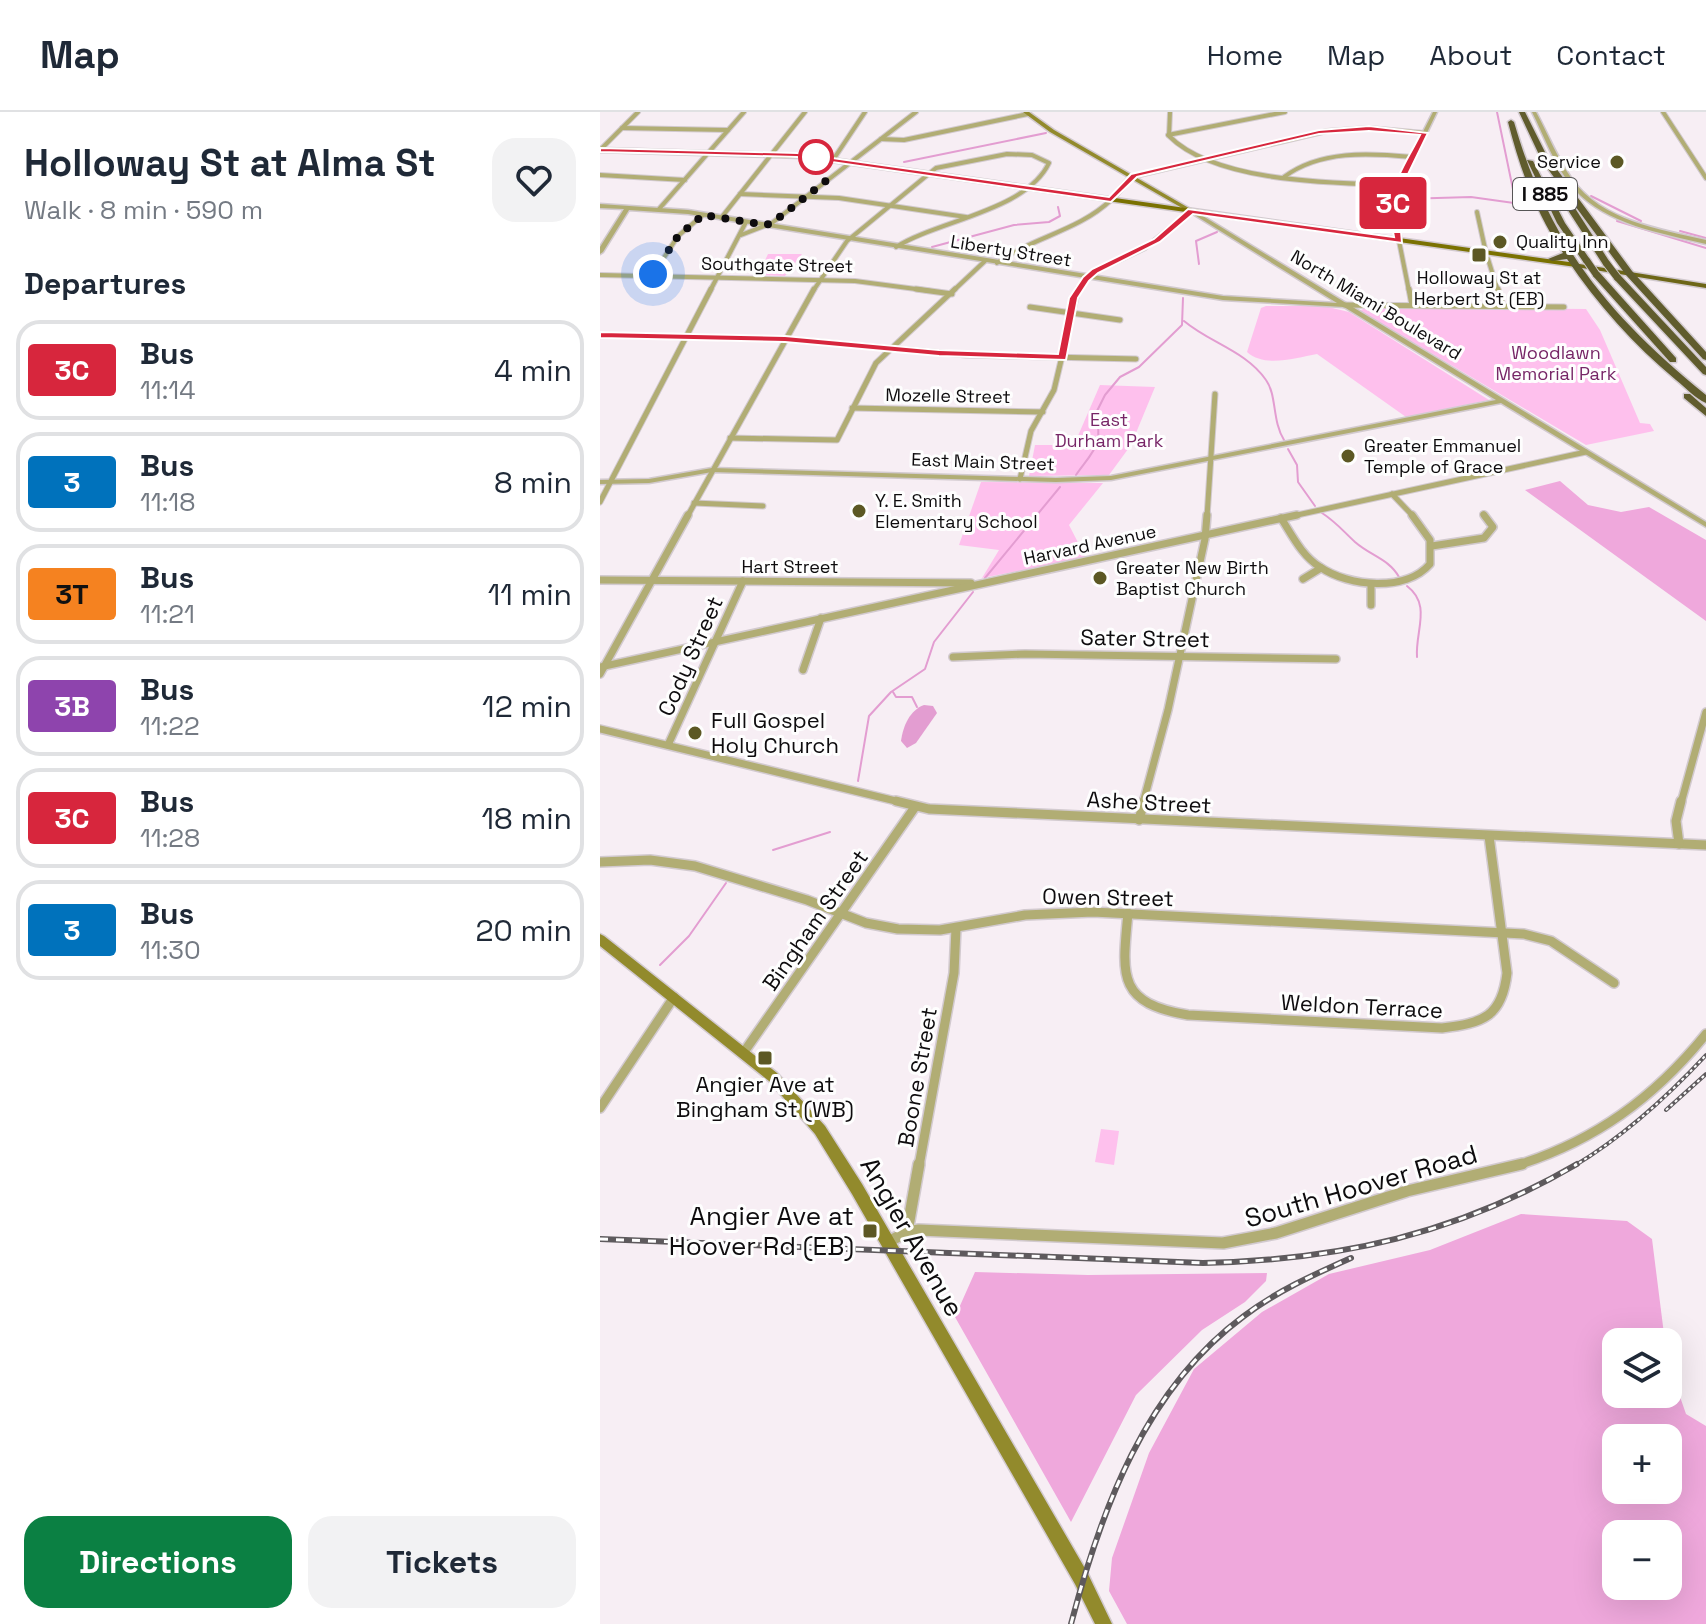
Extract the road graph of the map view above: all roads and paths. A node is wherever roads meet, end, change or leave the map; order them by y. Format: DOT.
graph roads {
  1 [pos="638,112"];
  2 [pos="744,112"];
  3 [pos="805,112"];
  4 [pos="865,112"];
  5 [pos="916,112"];
  6 [pos="1170,112"];
  7 [pos="1285,112"];
  8 [pos="1435,112"];
  9 [pos="1506,112"];
  10 [pos="1522,112"];
  11 [pos="1534,112"];
  12 [pos="1663,112"];
  13 [pos="1027,113"];
  14 [pos="1511,122"];
  15 [pos="622,128"];
  16 [pos="728,130"];
  17 [pos="1424,133"];
  18 [pos="1168,135"];
  19 [pos="881,139"];
  20 [pos="600,150"];
  21 [pos="709,153"];
  22 [pos="772,154"];
  23 [pos="1542,154"];
  24 [pos="1412,157"];
  25 [pos="1204,158"];
  26 [pos="833,160"];
  27 [pos="850,163"];
  28 [pos="926,173"];
  29 [pos="600,175"];
  30 [pos="1131,177"];
  31 [pos="1284,177"];
  32 [pos="1706,178"];
  33 [pos="685,180"];
  34 [pos="1397,185"];
  35 [pos="1028,188"];
  36 [pos="740,194"];
  37 [pos="807,196"];
  38 [pos="1111,200"];
  39 [pos="1173,201"];
  40 [pos="889,205"];
  41 [pos="600,206"];
  42 [pos="1161,207"];
  43 [pos="627,208"];
  44 [pos="659,209"];
  45 [pos="1191,211"];
  46 [pos="1477,212"];
  47 [pos="703,215"];
  48 [pos="1223,216"];
  49 [pos="968,217"];
  50 [pos="721,218"];
  51 [pos="746,222"];
  52 [pos="1208,222"];
  53 [pos="766,225"];
  54 [pos="741,235"];
  55 [pos="850,239"];
  56 [pos="1399,241"];
  57 [pos="1706,242"];
  58 [pos="896,247"];
  59 [pos="600,252"];
  60 [pos="1568,253"];
  61 [pos="1489,255"];
  62 [pos="1552,259"];
  63 [pos="985,261"];
  64 [pos="997,263"];
  65 [pos="1576,265"];
  66 [pos="1629,273"];
  67 [pos="600,275"];
  68 [pos="652,276"];
  69 [pos="1088,277"];
  70 [pos="718,278"];
  71 [pos="1652,278"];
  72 [pos="819,280"];
  73 [pos="1706,284"];
  74 [pos="1641,286"];
  75 [pos="952,294"];
  76 [pos="1344,305"];
  77 [pos="1412,305"];
  78 [pos="1503,306"];
  79 [pos="1607,306"];
  80 [pos="1030,307"];
  81 [pos="1564,307"];
  82 [pos="1072,312"];
  83 [pos="1120,320"];
  84 [pos="600,335"];
  85 [pos="687,337"];
  86 [pos="785,339"];
  87 [pos="891,349"];
  88 [pos="1062,357"];
  89 [pos="1706,357"];
  90 [pos="1136,359"];
  91 [pos="1706,372"];
  92 [pos="1706,392"];
  93 [pos="1215,394"];
  94 [pos="1706,400"];
  95 [pos="1502,401"];
  96 [pos="852,408"];
  97 [pos="1043,412"];
  98 [pos="1706,413"];
  99 [pos="730,438"];
  100 [pos="1586,452"];
  101 [pos="1209,460"];
  102 [pos="712,470"];
  103 [pos="1020,479"];
  104 [pos="600,482"];
  105 [pos="611,482"];
  106 [pos="1392,494"];
  107 [pos="600,502"];
  108 [pos="694,503"];
  109 [pos="763,506"];
  110 [pos="1483,514"];
  111 [pos="1281,518"];
  112 [pos="1706,525"];
  113 [pos="1205,535"];
  114 [pos="1432,546"];
  115 [pos="1321,568"];
  116 [pos="1303,579"];
  117 [pos="600,580"];
  118 [pos="652,580"];
  119 [pos="743,581"];
  120 [pos="979,584"];
  121 [pos="1371,584"];
  122 [pos="1371,605"];
  123 [pos="821,618"];
  124 [pos="717,641"];
  125 [pos="953,657"];
  126 [pos="1180,657"];
  127 [pos="1336,659"];
  128 [pos="602,666"];
  129 [pos="803,670"];
  130 [pos="600,674"];
  131 [pos="1706,712"];
  132 [pos="600,729"];
  133 [pos="668,745"];
  134 [pos="915,807"];
  135 [pos="1139,820"];
  136 [pos="1489,836"];
  137 [pos="1679,844"];
  138 [pos="1706,845"];
  139 [pos="601,865"];
  140 [pos="1128,913"];
  141 [pos="841,914"];
  142 [pos="956,928"];
  143 [pos="1504,932"];
  144 [pos="600,939"];
  145 [pos="1614,983"];
  146 [pos="674,997"];
  147 [pos="1706,1034"];
  148 [pos="744,1052"];
  149 [pos="600,1108"];
  150 [pos="907,1232"];
  151 [pos="888,1242"];
  152 [pos="1104,1624"];
  1 -- 15 [label="street"];
  2 -- 16 [label="street"];
  3 -- 22 [label="street"];
  4 -- 26 [label="street"];
  5 -- 19 [label="street"];
  6 -- 18 [label="street"];
  7 -- 18 [label="street"];
  8 -- 17 [label="street"];
  9 -- 14 [label="highway, I 885"];
  10 -- 23 [label="highway, I 885"];
  11 -- 57 [label="street"];
  12 -- 32 [label="street"];
  13 -- 19 [label="street"];
  13 -- 30 [label="main road, North Miami Boulevard"];
  14 -- 60 [label="highway"];
  14 -- 92 [label="highway, I 885, bridge"];
  15 -- 16 [label="street"];
  15 -- 20 [label="street"];
  16 -- 21 [label="street"];
  17 -- 24 [label="street"];
  17 -- 25 [label="street"];
  18 -- 25 [label="street"];
  19 -- 27 [label="street"];
  20 -- 21 [label="main road"];
  21 -- 22 [label="main road"];
  21 -- 33 [label="street"];
  22 -- 26 [label="main road"];
  22 -- 36 [label="street"];
  23 -- 66 [label="highway"];
  23 -- 91 [label="highway, I 885, bridge"];
  24 -- 31 [label="street"];
  24 -- 34 [label="street"];
  25 -- 30 [label="street"];
  25 -- 31 [label="street"];
  26 -- 27 [label="main road"];
  27 -- 28 [label="main road"];
  27 -- 37 [label="street"];
  28 -- 35 [label="main road"];
  28 -- 35 [label="street"];
  28 -- 40 [label="street"];
  29 -- 33 [label="street"];
  30 -- 38 [label="street"];
  30 -- 39 [label="main road, North Miami Boulevard"];
  31 -- 34 [label="street"];
  33 -- 44 [label="street"];
  34 -- 56 [label="street"];
  35 -- 38 [label="main road"];
  35 -- 49 [label="street"];
  36 -- 37 [label="street"];
  36 -- 50 [label="street"];
  37 -- 40 [label="street"];
  37 -- 53 [label="street"];
  38 -- 42 [label="main road"];
  38 -- 64 [label="street"];
  39 -- 42 [label="main road"];
  39 -- 45 [label="main road, North Miami Boulevard"];
  40 -- 49 [label="street"];
  40 -- 55 [label="street"];
  41 -- 43 [label="street, Liberty Street"];
  42 -- 45 [label="main road"];
  43 -- 44 [label="street, Liberty Street"];
  43 -- 59 [label="street"];
  44 -- 47 [label="street, Liberty Street"];
  45 -- 48 [label="main road"];
  45 -- 52 [label="street, North Miami Boulevard"];
  45 -- 69 [label="street"];
  46 -- 61 [label="street"];
  47 -- 50 [label="street, Liberty Street"];
  47 -- 68 [label="street"];
  48 -- 52 [label="main road"];
  48 -- 56 [label="main road"];
  49 -- 58 [label="street"];
  50 -- 51 [label="street, Liberty Street"];
  51 -- 53 [label="street, Liberty Street"];
  51 -- 54 [label="street"];
  52 -- 76 [label="street, North Miami Boulevard"];
  53 -- 54 [label="street"];
  53 -- 55 [label="street, Liberty Street"];
  54 -- 70 [label="street"];
  55 -- 58 [label="street, Liberty Street"];
  55 -- 72 [label="street"];
  56 -- 61 [label="main road"];
  56 -- 77 [label="street"];
  58 -- 63 [label="street, Liberty Street"];
  60 -- 62 [label="highway"];
  60 -- 65 [label="highway"];
  61 -- 62 [label="main road"];
  61 -- 65 [label="main road"];
  61 -- 78 [label="street"];
  62 -- 65 [label="main road"];
  63 -- 64 [label="street, Liberty Street"];
  63 -- 75 [label="street"];
  64 -- 69 [label="street, Liberty Street"];
  65 -- 66 [label="highway"];
  65 -- 79 [label="highway"];
  66 -- 71 [label="highway"];
  66 -- 73 [label="highway"];
  66 -- 74 [label="highway"];
  67 -- 68 [label="street, Southgate Street"];
  68 -- 70 [label="street, Southgate Street"];
  69 -- 76 [label="street, Liberty Street"];
  69 -- 82 [label="street"];
  70 -- 72 [label="street, Southgate Street"];
  70 -- 85 [label="street"];
  71 -- 73 [label="highway"];
  71 -- 74 [label="highway"];
  72 -- 75 [label="street, Southgate Street"];
  72 -- 86 [label="street"];
  74 -- 89 [label="highway"];
  75 -- 87 [label="street"];
  76 -- 77 [label="street, Liberty Street"];
  76 -- 95 [label="street, North Miami Boulevard"];
  77 -- 78 [label="street, Liberty Street"];
  78 -- 81 [label="street, Liberty Street"];
  79 -- 94 [label="highway"];
  79 -- 98 [label="highway"];
  80 -- 82 [label="street"];
  82 -- 83 [label="street"];
  82 -- 88 [label="street"];
  84 -- 85 [label="street"];
  85 -- 86 [label="street"];
  85 -- 105 [label="street"];
  86 -- 87 [label="street"];
  86 -- 99 [label="street"];
  87 -- 88 [label="street"];
  87 -- 96 [label="street"];
  88 -- 90 [label="street"];
  88 -- 97 [label="street"];
  93 -- 101 [label="street"];
  95 -- 100 [label="street, North Miami Boulevard"];
  95 -- 101 [label="street, East Main Street"];
  96 -- 97 [label="street, Mozelle Street"];
  96 -- 99 [label="street"];
  97 -- 103 [label="street"];
  99 -- 102 [label="street"];
  100 -- 106 [label="street, Harvard Avenue"];
  100 -- 112 [label="street, North Miami Boulevard"];
  101 -- 103 [label="street, East Main Street"];
  101 -- 113 [label="street"];
  102 -- 103 [label="street, East Main Street"];
  102 -- 105 [label="street, East Main Street"];
  102 -- 108 [label="street"];
  104 -- 105 [label="street, East Main Street"];
  105 -- 107 [label="street"];
  106 -- 111 [label="street, Harvard Avenue"];
  106 -- 114 [label="street"];
  108 -- 109 [label="street"];
  108 -- 118 [label="street"];
  110 -- 114 [label="street"];
  111 -- 113 [label="street, Harvard Avenue"];
  111 -- 115 [label="street"];
  113 -- 120 [label="street, Harvard Avenue"];
  113 -- 126 [label="street"];
  114 -- 121 [label="street"];
  115 -- 116 [label="street"];
  115 -- 121 [label="street"];
  117 -- 118 [label="street, Hart Street"];
  118 -- 119 [label="street, Hart Street"];
  118 -- 128 [label="street"];
  119 -- 120 [label="street, Hart Street"];
  119 -- 124 [label="street, Cody Street"];
  120 -- 123 [label="street, Harvard Avenue"];
  121 -- 122 [label="street"];
  123 -- 124 [label="street, Harvard Avenue"];
  123 -- 129 [label="street"];
  124 -- 128 [label="street, Harvard Avenue"];
  124 -- 133 [label="street, Cody Street"];
  125 -- 126 [label="street, Sater Street"];
  126 -- 127 [label="street, Sater Street"];
  126 -- 135 [label="street"];
  128 -- 130 [label="street"];
  131 -- 137 [label="street"];
  132 -- 133 [label="street, Ashe Street"];
  133 -- 134 [label="street, Ashe Street"];
  134 -- 135 [label="street, Ashe Street"];
  134 -- 141 [label="street, Bingham Street"];
  135 -- 136 [label="street, Ashe Street"];
  136 -- 137 [label="street, Ashe Street"];
  136 -- 143 [label="street, Weldon Terrace"];
  137 -- 138 [label="street, Ashe Street"];
  139 -- 141 [label="street, Owen Street"];
  140 -- 142 [label="street, Owen Street"];
  140 -- 143 [label="street, Owen Street"];
  140 -- 143 [label="street, Weldon Terrace"];
  141 -- 142 [label="street, Owen Street"];
  141 -- 148 [label="street, Bingham Street"];
  142 -- 150 [label="street, Boone Street"];
  143 -- 145 [label="street, Owen Street"];
  144 -- 146 [label="main road, Angier Avenue"];
  146 -- 148 [label="main road, Angier Avenue"];
  146 -- 149 [label="street"];
  147 -- 150 [label="street, South Hoover Road"];
  148 -- 151 [label="main road, Angier Avenue"];
  150 -- 151 [label="street, South Hoover Road"];
  151 -- 152 [label="main road, Angier Avenue"];
}
